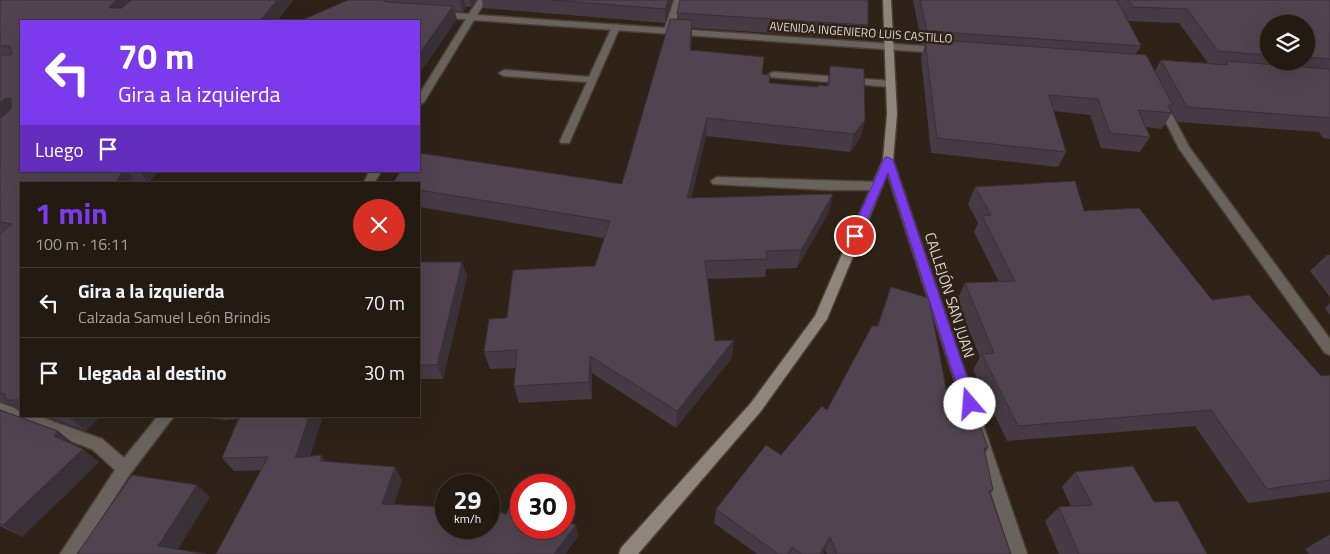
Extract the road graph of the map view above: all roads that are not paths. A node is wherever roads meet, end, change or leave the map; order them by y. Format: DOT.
graph roads {
  1 [pos="482,0"];
  2 [pos="678,0"];
  3 [pos="887,0"];
  4 [pos="435,15"];
  5 [pos="470,18"];
  6 [pos="616,27"];
  7 [pos="669,30"];
  8 [pos="890,46"];
  9 [pos="946,50"];
  10 [pos="504,73"];
  11 [pos="773,74"];
  12 [pos="593,80"];
  13 [pos="891,84"];
  14 [pos="1157,94"];
  15 [pos="420,100"];
  16 [pos="565,141"];
  17 [pos="888,160"];
  18 [pos="717,181"];
  19 [pos="877,186"];
  20 [pos="1330,349"];
  21 [pos="0,409"];
  22 [pos="20,416"];
  23 [pos="22,417"];
  24 [pos="166,417"];
  25 [pos="124,469"];
  26 [pos="68,554"];
  27 [pos="627,554"];
  28 [pos="1019,554"];
  1 -- 5 [label="street"];
  2 -- 7 [label="street"];
  3 -- 8 [label="street"];
  4 -- 5 [label="street, AVENIDA INGENIERO LUIS CASTILLO"];
  5 -- 6 [label="street, AVENIDA INGENIERO LUIS CASTILLO"];
  5 -- 15 [label="street"];
  6 -- 7 [label="street, AVENIDA INGENIERO LUIS CASTILLO"];
  6 -- 12 [label="street"];
  7 -- 8 [label="street, AVENIDA INGENIERO LUIS CASTILLO"];
  8 -- 9 [label="street, AVENIDA INGENIERO LUIS CASTILLO"];
  8 -- 13 [label="street"];
  10 -- 12 [label="street"];
  11 -- 13 [label="street"];
  12 -- 16 [label="street"];
  13 -- 17 [label="street"];
  14 -- 20 [label="street"];
  17 -- 19 [label="street"];
  17 -- 28 [label="street, CALLEJÓN SAN JUAN"];
  18 -- 19 [label="street"];
  19 -- 27 [label="street"];
  21 -- 22 [label="street"];
  23 -- 25 [label="street"];
  24 -- 25 [label="street"];
  25 -- 26 [label="street"];
}
